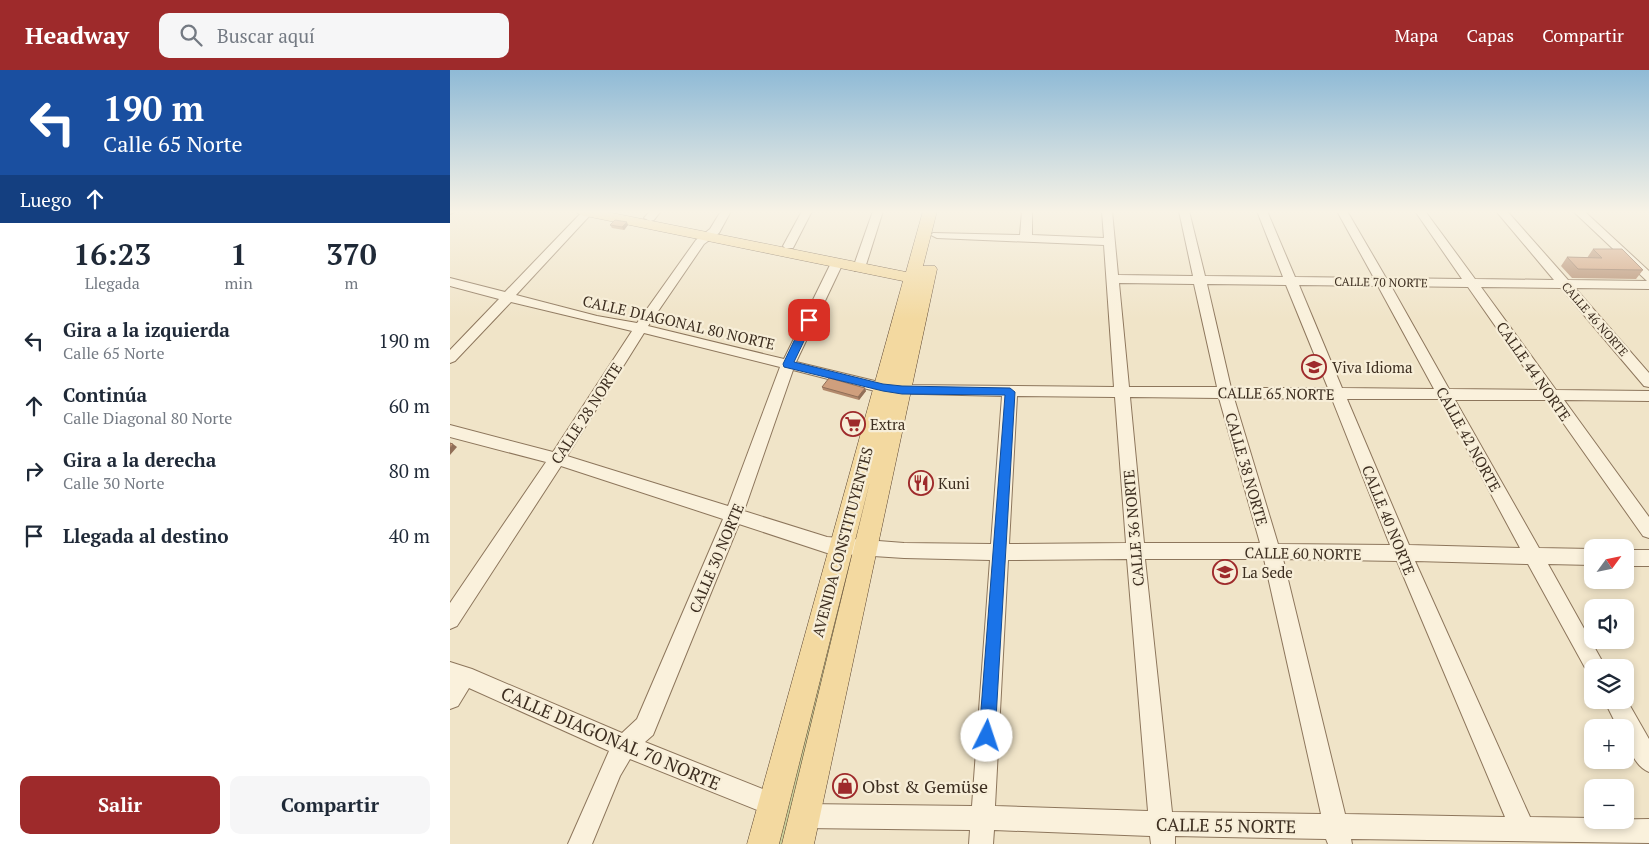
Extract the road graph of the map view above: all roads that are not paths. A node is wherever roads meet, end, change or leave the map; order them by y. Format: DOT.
graph roads {
  1 [pos="553,247"];
  2 [pos="700,247"];
  3 [pos="770,247"];
  4 [pos="793,247"];
  5 [pos="866,247"];
  6 [pos="924,247"];
  7 [pos="932,247"];
  8 [pos="1110,247"];
  9 [pos="1192,247"];
  10 [pos="1276,247"];
  11 [pos="1362,247"];
  12 [pos="1447,247"];
  13 [pos="1532,247"];
  14 [pos="1616,247"];
  15 [pos="1631,247"];
  16 [pos="837,263"];
  17 [pos="860,264"];
  18 [pos="1649,264"];
  19 [pos="920,275"];
  20 [pos="1649,278"];
  21 [pos="1113,279"];
  22 [pos="1200,279"];
  23 [pos="1289,281"];
  24 [pos="450,282"];
  25 [pos="1382,282"];
  26 [pos="1474,284"];
  27 [pos="1564,284"];
  28 [pos="1649,285"];
  29 [pos="508,297"];
  30 [pos="640,328"];
  31 [pos="450,358"];
  32 [pos="788,364"];
  33 [pos="1649,382"];
  34 [pos="892,389"];
  35 [pos="1010,392"];
  36 [pos="1121,392"];
  37 [pos="1225,392"];
  38 [pos="1446,393"];
  39 [pos="1337,394"];
  40 [pos="1550,396"];
  41 [pos="1649,396"];
  42 [pos="450,431"];
  43 [pos="557,459"];
  44 [pos="734,515"];
  45 [pos="1649,531"];
  46 [pos="852,548"];
  47 [pos="1135,551"];
  48 [pos="999,553"];
  49 [pos="1272,553"];
  50 [pos="1402,554"];
  51 [pos="1533,556"];
  52 [pos="1584,557"];
  53 [pos="1634,558"];
  54 [pos="1649,558"];
  55 [pos="450,620"];
  56 [pos="1591,659"];
  57 [pos="458,674"];
  58 [pos="450,698"];
  59 [pos="1620,709"];
  60 [pos="625,746"];
  61 [pos="1649,761"];
  62 [pos="772,804"];
  63 [pos="804,816"];
  64 [pos="981,818"];
  65 [pos="1522,827"];
  66 [pos="1649,830"];
  67 [pos="1162,834"];
  68 [pos="1338,835"];
  69 [pos="580,844"];
  70 [pos="763,844"];
  71 [pos="798,844"];
  72 [pos="981,844"];
  1 -- 29 [label="street"];
  2 -- 30 [label="street, CALLE 28 NORTE"];
  3 -- 16 [label="main road"];
  4 -- 17 [label="main road"];
  5 -- 17 [label="street"];
  6 -- 19 [label="main road, AVENIDA CONSTITUYENTES"];
  7 -- 19 [label="main road, AVENIDA CONSTITUYENTES"];
  8 -- 21 [label="street, CALLE 36 NORTE"];
  9 -- 22 [label="street, CALLE 38 NORTE"];
  10 -- 23 [label="street, CALLE 40 NORTE"];
  11 -- 25 [label="street, CALLE 42 NORTE"];
  12 -- 26 [label="street, CALLE 44 NORTE"];
  13 -- 27 [label="street, CALLE 46 NORTE"];
  14 -- 20 [label="street"];
  15 -- 18 [label="street"];
  16 -- 17 [label="main road"];
  16 -- 32 [label="street, CALLE 30 NORTE"];
  17 -- 19 [label="main road"];
  19 -- 34 [label="main road, AVENIDA CONSTITUYENTES"];
  21 -- 22 [label="street, CALLE 70 NORTE"];
  21 -- 36 [label="street, CALLE 36 NORTE"];
  22 -- 23 [label="street, CALLE 70 NORTE"];
  22 -- 37 [label="street, CALLE 38 NORTE"];
  23 -- 25 [label="street, CALLE 70 NORTE"];
  23 -- 39 [label="street, CALLE 40 NORTE"];
  24 -- 29 [label="street, CALLE DIAGONAL 80 NORTE"];
  25 -- 26 [label="street, CALLE 70 NORTE"];
  25 -- 38 [label="street, CALLE 42 NORTE"];
  26 -- 27 [label="street, CALLE 70 NORTE"];
  26 -- 40 [label="street, CALLE 44 NORTE"];
  27 -- 28 [label="street, CALLE 70 NORTE"];
  27 -- 33 [label="street, CALLE 46 NORTE"];
  29 -- 30 [label="street, CALLE DIAGONAL 80 NORTE"];
  29 -- 31 [label="street"];
  30 -- 32 [label="street, CALLE DIAGONAL 80 NORTE"];
  30 -- 43 [label="street, CALLE 28 NORTE"];
  32 -- 34 [label="street, CALLE DIAGONAL 80 NORTE"];
  32 -- 44 [label="street, CALLE 30 NORTE"];
  34 -- 35 [label="street, CALLE 65 NORTE"];
  34 -- 46 [label="main road, AVENIDA CONSTITUYENTES"];
  35 -- 36 [label="street, CALLE 65 NORTE"];
  35 -- 48 [label="street"];
  36 -- 37 [label="street, CALLE 65 NORTE"];
  36 -- 47 [label="street, CALLE 36 NORTE"];
  37 -- 39 [label="street, CALLE 65 NORTE"];
  37 -- 49 [label="street, CALLE 38 NORTE"];
  38 -- 39 [label="street, CALLE 65 NORTE"];
  38 -- 40 [label="street, CALLE 65 NORTE"];
  38 -- 51 [label="street, CALLE 42 NORTE"];
  39 -- 50 [label="street, CALLE 40 NORTE"];
  40 -- 41 [label="street, CALLE 65 NORTE"];
  40 -- 45 [label="street, CALLE 44 NORTE"];
  42 -- 43 [label="street, CALLE 60 NORTE"];
  43 -- 44 [label="street, CALLE 60 NORTE"];
  43 -- 55 [label="street, CALLE 28 NORTE"];
  44 -- 46 [label="street, CALLE 60 NORTE"];
  44 -- 60 [label="street, CALLE 30 NORTE"];
  46 -- 48 [label="street, CALLE 60 NORTE"];
  46 -- 62 [label="main road, AVENIDA CONSTITUYENTES"];
  46 -- 63 [label="main road, AVENIDA CONSTITUYENTES"];
  47 -- 48 [label="street, CALLE 60 NORTE"];
  47 -- 49 [label="street, CALLE 60 NORTE"];
  47 -- 67 [label="street, CALLE 36 NORTE"];
  48 -- 64 [label="street"];
  49 -- 50 [label="street, CALLE 60 NORTE"];
  49 -- 68 [label="street, CALLE 38 NORTE"];
  50 -- 51 [label="street, CALLE 60 NORTE"];
  50 -- 65 [label="street, CALLE 40 NORTE"];
  51 -- 52 [label="street, CALLE 60 NORTE"];
  51 -- 56 [label="street, CALLE 42 NORTE"];
  53 -- 54 [label="street"];
  57 -- 58 [label="street"];
  57 -- 60 [label="street, CALLE DIAGONAL 70 NORTE"];
  59 -- 61 [label="street"];
  60 -- 62 [label="street, CALLE DIAGONAL 70 NORTE"];
  60 -- 69 [label="street, CALLE 30 NORTE"];
  62 -- 70 [label="main road, AVENIDA CONSTITUYENTES"];
  63 -- 64 [label="street, CALLE 55 NORTE"];
  63 -- 71 [label="main road, AVENIDA CONSTITUYENTES"];
  64 -- 67 [label="street, CALLE 55 NORTE"];
  64 -- 72 [label="street"];
  65 -- 66 [label="street, CALLE 55 NORTE"];
  65 -- 68 [label="street, CALLE 55 NORTE"];
  67 -- 68 [label="street, CALLE 55 NORTE"];
}
